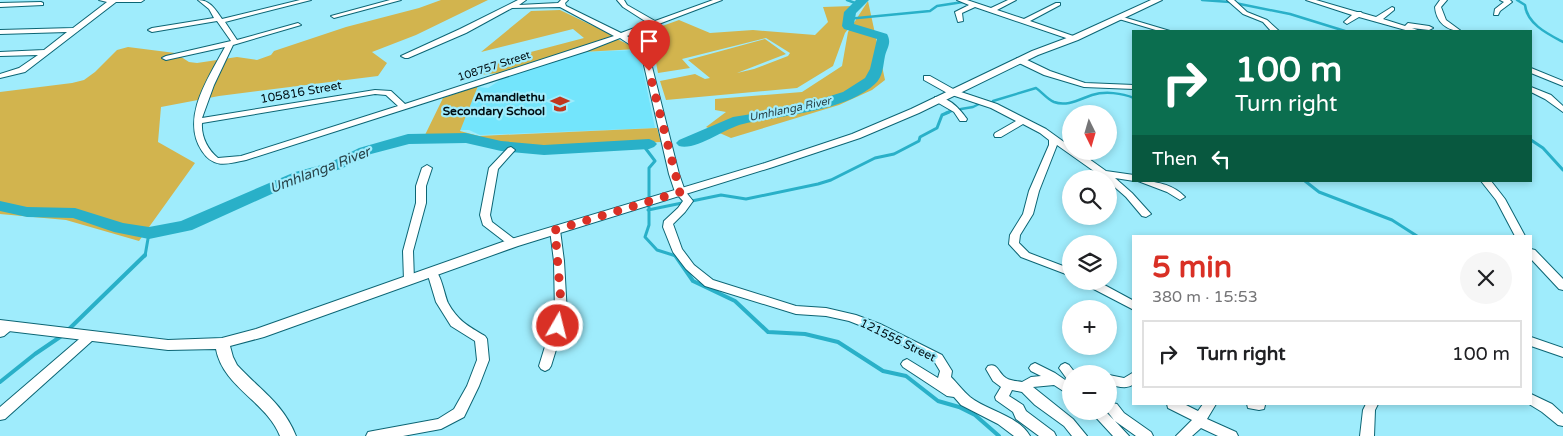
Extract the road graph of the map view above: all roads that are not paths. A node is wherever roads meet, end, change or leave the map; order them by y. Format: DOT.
graph roads {
  1 [pos="102,0"];
  2 [pos="141,0"];
  3 [pos="200,0"];
  4 [pos="308,0"];
  5 [pos="398,0"];
  6 [pos="524,0"];
  7 [pos="620,0"];
  8 [pos="719,0"];
  9 [pos="960,0"];
  10 [pos="1013,0"];
  11 [pos="1158,0"];
  12 [pos="1230,0"];
  13 [pos="1309,0"];
  14 [pos="1444,0"];
  15 [pos="1503,0"];
  16 [pos="113,1"];
  17 [pos="563,2"];
  18 [pos="41,4"];
  19 [pos="1058,4"];
  20 [pos="0,5"];
  21 [pos="974,6"];
  22 [pos="509,8"];
  23 [pos="1392,9"];
  24 [pos="992,10"];
  25 [pos="1359,14"];
  26 [pos="1496,14"];
  27 [pos="334,16"];
  28 [pos="1121,18"];
  29 [pos="220,20"];
  30 [pos="1377,20"];
  31 [pos="960,21"];
  32 [pos="1025,21"];
  33 [pos="1347,22"];
  34 [pos="653,23"];
  35 [pos="298,25"];
  36 [pos="1429,28"];
  37 [pos="1401,29"];
  38 [pos="76,30"];
  39 [pos="152,30"];
  40 [pos="1163,30"];
  41 [pos="1274,30"];
  42 [pos="1456,30"];
  43 [pos="0,32"];
  44 [pos="622,36"];
  45 [pos="1075,38"];
  46 [pos="233,44"];
  47 [pos="48,52"];
  48 [pos="0,54"];
  49 [pos="405,56"];
  50 [pos="166,58"];
  51 [pos="1020,60"];
  52 [pos="1532,70"];
  53 [pos="0,76"];
  54 [pos="927,78"];
  55 [pos="1563,84"];
  56 [pos="1132,87"];
  57 [pos="1532,89"];
  58 [pos="952,92"];
  59 [pos="938,99"];
  60 [pos="404,107"];
  61 [pos="1563,110"];
  62 [pos="963,119"];
  63 [pos="198,121"];
  64 [pos="1022,121"];
  65 [pos="1048,134"];
  66 [pos="998,135"];
  67 [pos="1062,144"];
  68 [pos="511,150"];
  69 [pos="1085,160"];
  70 [pos="426,168"];
  71 [pos="1100,170"];
  72 [pos="1117,175"];
  73 [pos="1132,178"];
  74 [pos="1147,182"];
  75 [pos="1487,182"];
  76 [pos="1117,184"];
  77 [pos="676,193"];
  78 [pos="1180,197"];
  79 [pos="1146,214"];
  80 [pos="555,230"];
  81 [pos="1519,235"];
  82 [pos="513,243"];
  83 [pos="1533,256"];
  84 [pos="1062,269"];
  85 [pos="432,272"];
  86 [pos="409,280"];
  87 [pos="1563,286"];
  88 [pos="1105,290"];
  89 [pos="1132,305"];
  90 [pos="3,328"];
  91 [pos="84,337"];
  92 [pos="1532,341"];
  93 [pos="222,343"];
  94 [pos="1563,353"];
  95 [pos="907,364"];
  96 [pos="544,366"];
  97 [pos="1035,368"];
  98 [pos="992,369"];
  99 [pos="1132,379"];
  100 [pos="1057,380"];
  101 [pos="1117,381"];
  102 [pos="1062,384"];
  103 [pos="1009,385"];
  104 [pos="1025,388"];
  105 [pos="1532,399"];
  106 [pos="966,401"];
  107 [pos="1175,405"];
  108 [pos="1209,405"];
  109 [pos="1372,405"];
  110 [pos="1117,414"];
  111 [pos="0,415"];
  112 [pos="1105,420"];
  113 [pos="1200,420"];
  114 [pos="1563,421"];
  115 [pos="288,436"];
  116 [pos="372,436"];
  117 [pos="1023,436"];
  118 [pos="1049,436"];
  119 [pos="1080,436"];
  120 [pos="1122,436"];
  121 [pos="1146,436"];
  122 [pos="1156,436"];
  123 [pos="1183,436"];
  124 [pos="1230,436"];
  125 [pos="1367,436"];
  1 -- 16 [label="street"];
  2 -- 16 [label="street"];
  3 -- 29 [label="street"];
  4 -- 29 [label="street"];
  5 -- 27 [label="street"];
  6 -- 22 [label="street"];
  7 -- 34 [label="street"];
  8 -- 34 [label="street, 108757 Street"];
  9 -- 21 [label="street"];
  10 -- 24 [label="street"];
  11 -- 28 [label="street"];
  12 -- 41 [label="street"];
  13 -- 25 [label="street"];
  14 -- 42 [label="street"];
  15 -- 26 [label="street"];
  16 -- 38 [label="street"];
  17 -- 22 [label="street"];
  17 -- 44 [label="street"];
  18 -- 20 [label="street"];
  19 -- 32 [label="street"];
  21 -- 24 [label="street"];
  21 -- 31 [label="street"];
  22 -- 49 [label="street"];
  23 -- 30 [label="street"];
  24 -- 32 [label="street"];
  25 -- 30 [label="street"];
  25 -- 33 [label="street"];
  28 -- 40 [label="street"];
  28 -- 45 [label="street"];
  29 -- 39 [label="street"];
  29 -- 46 [label="street"];
  30 -- 37 [label="street"];
  32 -- 45 [label="street"];
  34 -- 44 [label="street, 108757 Street"];
  35 -- 46 [label="street"];
  36 -- 37 [label="street"];
  38 -- 43 [label="street"];
  38 -- 47 [label="street"];
  44 -- 60 [label="street, 108757 Street"];
  44 -- 77 [label="street"];
  45 -- 51 [label="street"];
  46 -- 50 [label="street"];
  46 -- 63 [label="street"];
  47 -- 48 [label="street"];
  47 -- 53 [label="street"];
  51 -- 56 [label="street"];
  51 -- 58 [label="street"];
  52 -- 55 [label="street"];
  54 -- 58 [label="street"];
  57 -- 61 [label="street"];
  58 -- 59 [label="street"];
  58 -- 64 [label="street"];
  59 -- 62 [label="street"];
  59 -- 77 [label="street"];
  60 -- 63 [label="street, 105816 Street"];
  60 -- 63 [label="street, 108757 Street"];
  64 -- 65 [label="street"];
  64 -- 66 [label="street"];
  65 -- 67 [label="street"];
  65 -- 84 [label="street"];
  68 -- 82 [label="street"];
  69 -- 71 [label="street"];
  70 -- 86 [label="street"];
  72 -- 73 [label="street"];
  74 -- 78 [label="street"];
  75 -- 81 [label="street"];
  76 -- 79 [label="street"];
  77 -- 80 [label="street"];
  77 -- 106 [label="street, 121555 Street"];
  80 -- 82 [label="street"];
  80 -- 96 [label="street"];
  82 -- 85 [label="street"];
  83 -- 87 [label="street"];
  85 -- 86 [label="street"];
  85 -- 116 [label="street"];
  86 -- 93 [label="street"];
  88 -- 89 [label="street"];
  90 -- 91 [label="street"];
  91 -- 93 [label="street"];
  91 -- 111 [label="street"];
  92 -- 94 [label="street"];
  93 -- 115 [label="street"];
  95 -- 106 [label="street"];
  97 -- 100 [label="street"];
  98 -- 103 [label="street"];
  99 -- 101 [label="street"];
  100 -- 102 [label="street"];
  100 -- 104 [label="street"];
  103 -- 104 [label="street"];
  103 -- 118 [label="street"];
  104 -- 119 [label="street"];
  105 -- 114 [label="street"];
  106 -- 117 [label="street, 121555 Street"];
  107 -- 113 [label="street"];
  108 -- 113 [label="street"];
  109 -- 125 [label="street"];
  110 -- 121 [label="street"];
  112 -- 120 [label="street"];
  113 -- 123 [label="street"];
  113 -- 124 [label="street"];
  121 -- 122 [label="street"];
}
